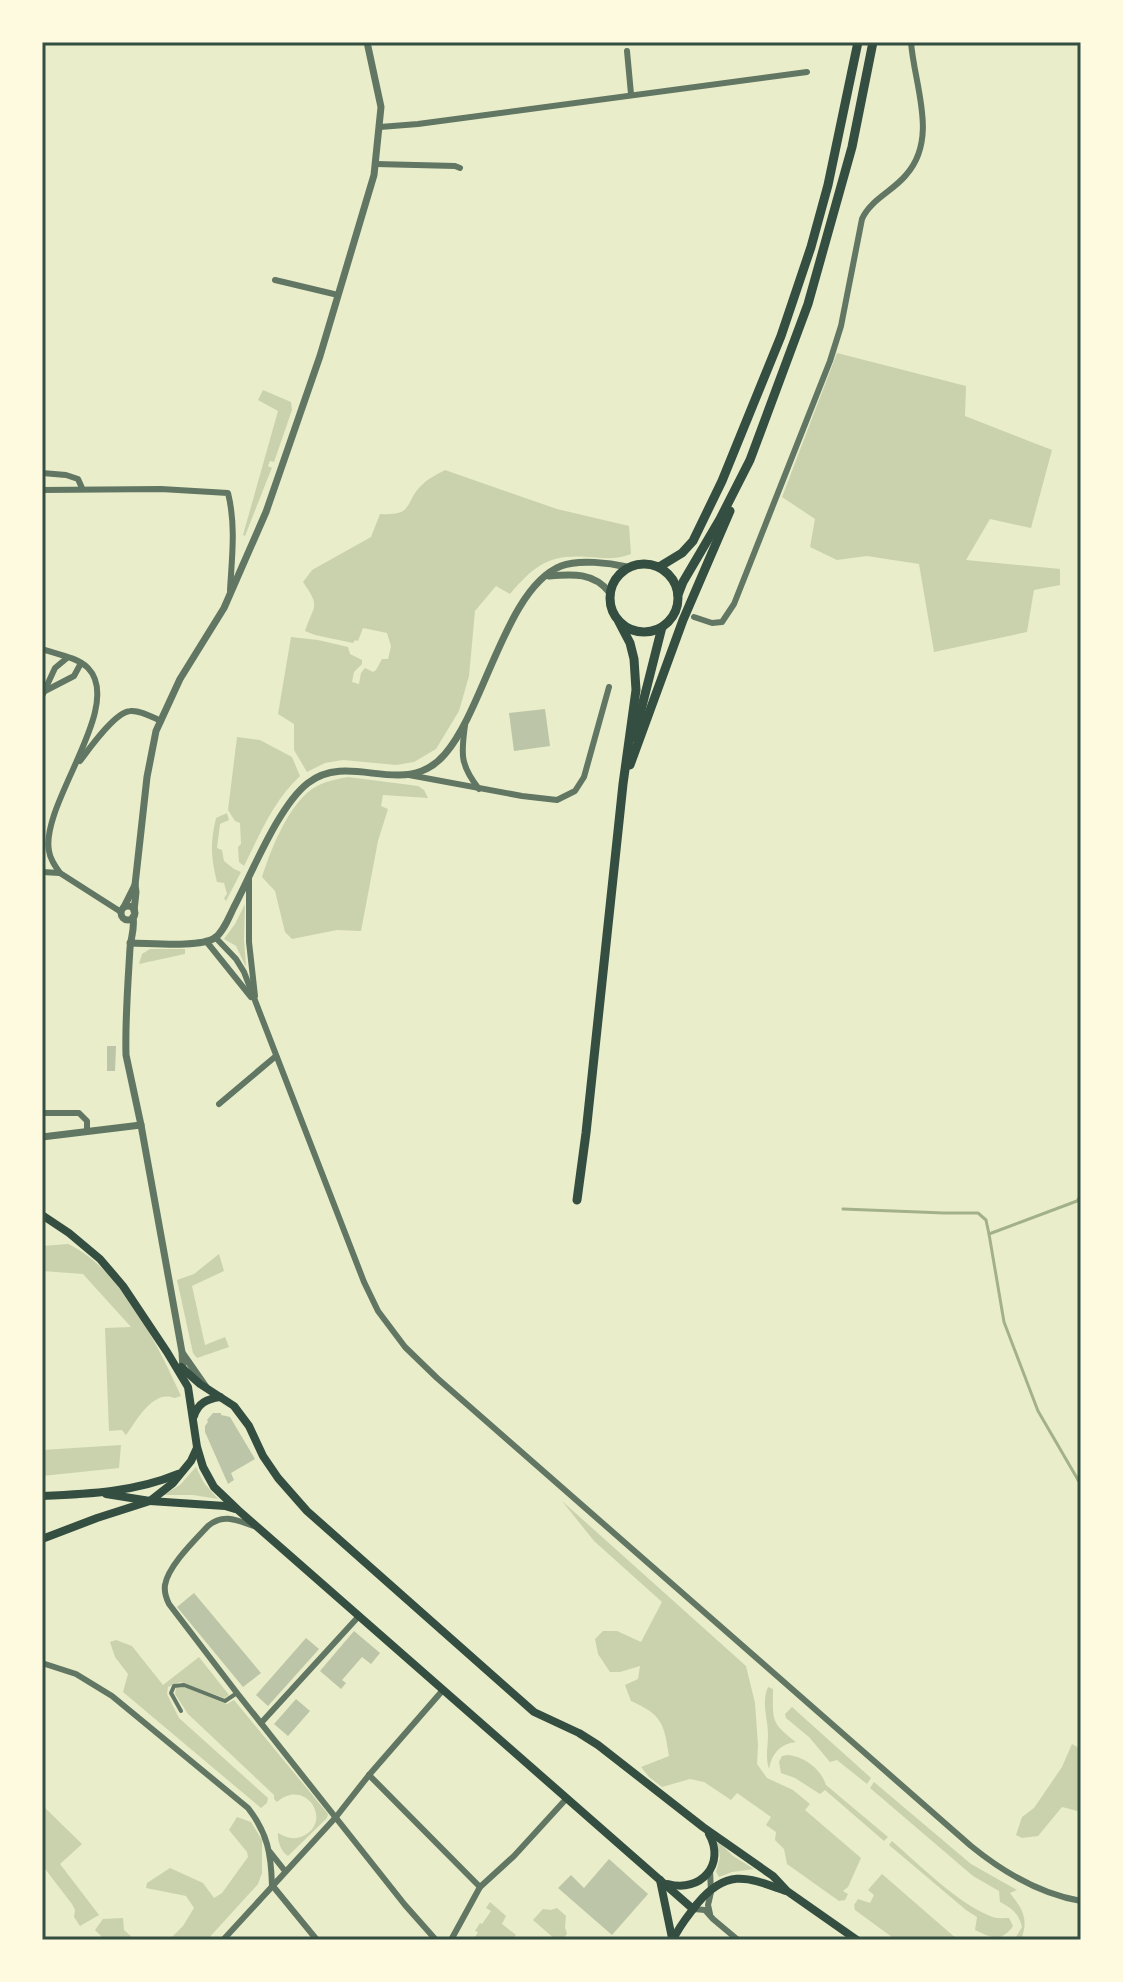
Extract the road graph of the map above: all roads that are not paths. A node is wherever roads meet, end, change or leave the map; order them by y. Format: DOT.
graph roads {
  1 [pos="367,42"];
  2 [pos="858,42"];
  3 [pos="873,42"];
  4 [pos="911,42"];
  5 [pos="627,51"];
  6 [pos="807,72"];
  7 [pos="631,94"];
  8 [pos="380,127"];
  9 [pos="376,164"];
  10 [pos="460,168"];
  11 [pos="275,280"];
  12 [pos="338,295"];
  13 [pos="750,460"];
  14 [pos="42,473"];
  15 [pos="82,488"];
  16 [pos="42,490"];
  17 [pos="627,567"];
  18 [pos="659,567"];
  19 [pos="546,576"];
  20 [pos="610,593"];
  21 [pos="230,595"];
  22 [pos="678,595"];
  23 [pos="694,617"];
  24 [pos="619,622"];
  25 [pos="662,627"];
  26 [pos="42,649"];
  27 [pos="67,658"];
  28 [pos="81,663"];
  29 [pos="609,687"];
  30 [pos="43,693"];
  31 [pos="161,721"];
  32 [pos="465,722"];
  33 [pos="73,770"];
  34 [pos="408,775"];
  35 [pos="623,784"];
  36 [pos="479,789"];
  37 [pos="42,872"];
  38 [pos="60,873"];
  39 [pos="249,879"];
  40 [pos="135,885"];
  41 [pos="128,898"];
  42 [pos="110,903"];
  43 [pos="123,912"];
  44 [pos="134,914"];
  45 [pos="215,937"];
  46 [pos="206,941"];
  47 [pos="130,943"];
  48 [pos="256,1003"];
  49 [pos="276,1056"];
  50 [pos="219,1104"];
  51 [pos="42,1113"];
  52 [pos="141,1125"];
  53 [pos="87,1131"];
  54 [pos="42,1137"];
  55 [pos="577,1200"];
  56 [pos="42,1215"];
  57 [pos="167,1352"];
  58 [pos="182,1352"];
  59 [pos="183,1370"];
  60 [pos="188,1387"];
  61 [pos="206,1387"];
  62 [pos="220,1397"];
  63 [pos="194,1420"];
  64 [pos="197,1447"];
  65 [pos="182,1472"];
  66 [pos="101,1493"];
  67 [pos="42,1496"];
  68 [pos="150,1501"];
  69 [pos="238,1510"];
  70 [pos="258,1527"];
  71 [pos="42,1539"];
  72 [pos="359,1616"];
  73 [pos="42,1663"];
  74 [pos="443,1690"];
  75 [pos="237,1693"];
  76 [pos="181,1711"];
  77 [pos="261,1723"];
  78 [pos="369,1775"];
  79 [pos="567,1798"];
  80 [pos="336,1817"];
  81 [pos="703,1827"];
  82 [pos="270,1852"];
  83 [pos="710,1869"];
  84 [pos="285,1871"];
  85 [pos="660,1880"];
  86 [pos="272,1885"];
  87 [pos="480,1887"];
  88 [pos="711,1889"];
  89 [pos="787,1891"];
  90 [pos="1081,1901"];
  91 [pos="693,1909"];
  92 [pos="711,1917"];
  93 [pos="223,1940"];
  94 [pos="317,1940"];
  95 [pos="436,1940"];
  96 [pos="451,1940"];
  97 [pos="672,1940"];
  98 [pos="738,1940"];
  99 [pos="857,1940"];
  1 -- 8 [label="street"];
  2 -- 18 [label="main road"];
  3 -- 13 [label="main road"];
  4 -- 23 [label="street"];
  5 -- 7 [label="street"];
  6 -- 7 [label="street"];
  7 -- 8 [label="street"];
  8 -- 9 [label="street"];
  9 -- 10 [label="street"];
  9 -- 12 [label="street"];
  11 -- 12 [label="street"];
  12 -- 21 [label="street"];
  13 -- 22 [label="main road"];
  13 -- 35 [label="main road"];
  14 -- 15 [label="street"];
  15 -- 16 [label="street"];
  15 -- 21 [label="street"];
  17 -- 18 [label="main road"];
  17 -- 19 [label="street"];
  17 -- 20 [label="main road"];
  18 -- 22 [label="main road"];
  19 -- 20 [label="street"];
  19 -- 32 [label="street"];
  20 -- 24 [label="main road"];
  21 -- 31 [label="street"];
  22 -- 25 [label="main road"];
  24 -- 25 [label="main road"];
  24 -- 35 [label="main road"];
  25 -- 35 [label="main road"];
  26 -- 27 [label="street"];
  27 -- 28 [label="street"];
  27 -- 30 [label="street"];
  28 -- 30 [label="street"];
  28 -- 33 [label="street"];
  29 -- 36 [label="street"];
  31 -- 33 [label="street"];
  31 -- 40 [label="street"];
  32 -- 34 [label="street"];
  32 -- 36 [label="street"];
  33 -- 38 [label="street"];
  34 -- 36 [label="street"];
  34 -- 39 [label="street"];
  35 -- 55 [label="main road"];
  37 -- 38 [label="street"];
  38 -- 42 [label="street"];
  39 -- 45 [label="street"];
  39 -- 48 [label="street"];
  40 -- 41 [label="street"];
  40 -- 44 [label="street"];
  41 -- 42 [label="street"];
  41 -- 43 [label="street"];
  42 -- 43 [label="street"];
  43 -- 44 [label="street"];
  43 -- 47 [label="street"];
  44 -- 47 [label="street"];
  45 -- 46 [label="street"];
  45 -- 48 [label="street"];
  46 -- 47 [label="street"];
  46 -- 48 [label="street"];
  47 -- 52 [label="street"];
  48 -- 49 [label="street"];
  49 -- 50 [label="street"];
  49 -- 90 [label="street"];
  51 -- 53 [label="street"];
  52 -- 53 [label="street"];
  52 -- 58 [label="street"];
  53 -- 54 [label="street"];
  56 -- 57 [label="main road"];
  57 -- 59 [label="main road"];
  57 -- 60 [label="main road"];
  58 -- 59 [label="street"];
  58 -- 61 [label="street"];
  59 -- 60 [label="street"];
  59 -- 61 [label="main road"];
  60 -- 63 [label="main road"];
  61 -- 62 [label="main road"];
  62 -- 63 [label="main road"];
  62 -- 81 [label="main road"];
  63 -- 64 [label="main road"];
  64 -- 65 [label="main road"];
  64 -- 69 [label="main road"];
  65 -- 66 [label="main road"];
  65 -- 68 [label="main road"];
  66 -- 67 [label="main road"];
  66 -- 68 [label="main road"];
  68 -- 69 [label="main road"];
  68 -- 71 [label="main road"];
  69 -- 70 [label="main road"];
  70 -- 72 [label="main road"];
  70 -- 75 [label="street"];
  72 -- 74 [label="main road"];
  72 -- 77 [label="street"];
  73 -- 82 [label="street"];
  74 -- 78 [label="street"];
  74 -- 79 [label="main road"];
  75 -- 76 [label="street"];
  75 -- 77 [label="street"];
  77 -- 80 [label="street"];
  78 -- 80 [label="street"];
  78 -- 87 [label="street"];
  79 -- 85 [label="main road"];
  79 -- 87 [label="street"];
  80 -- 84 [label="street"];
  80 -- 95 [label="street"];
  81 -- 83 [label="main road"];
  81 -- 89 [label="main road"];
  82 -- 84 [label="street"];
  82 -- 86 [label="street"];
  83 -- 85 [label="main road"];
  83 -- 88 [label="street"];
  84 -- 86 [label="street"];
  85 -- 91 [label="main road"];
  85 -- 97 [label="main road"];
  86 -- 93 [label="street"];
  86 -- 94 [label="street"];
  87 -- 96 [label="street"];
  88 -- 89 [label="main road"];
  88 -- 91 [label="main road"];
  88 -- 92 [label="street"];
  89 -- 99 [label="main road"];
  91 -- 92 [label="street"];
  91 -- 97 [label="main road"];
  92 -- 98 [label="street"];
}
